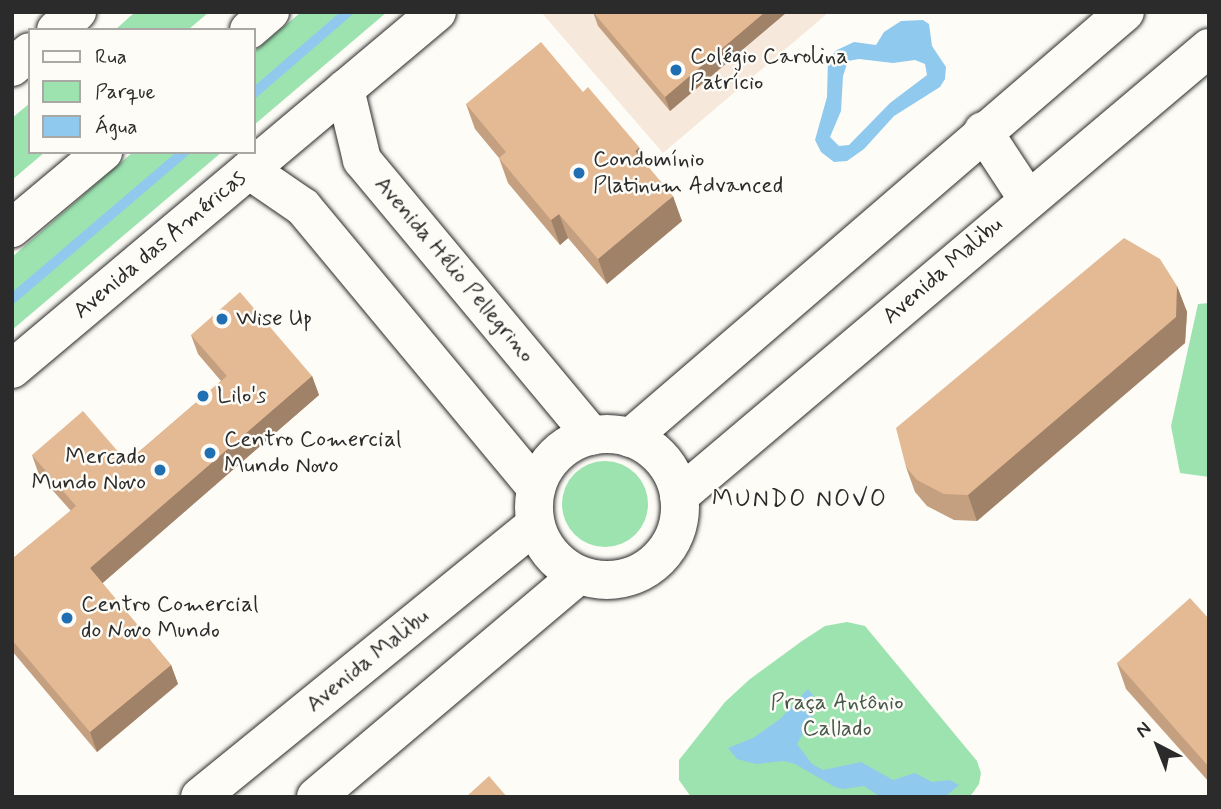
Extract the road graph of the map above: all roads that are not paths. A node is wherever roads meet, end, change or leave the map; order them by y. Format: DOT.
graph roads {
  1 [pos="77,12"];
  2 [pos="270,12"];
  3 [pos="437,12"];
  4 [pos="1125,12"];
  5 [pos="58,28"];
  6 [pos="252,28"];
  7 [pos="1209,48"];
  8 [pos="28,54"];
  9 [pos="12,67"];
  10 [pos="345,89"];
  11 [pos="984,131"];
  12 [pos="101,154"];
  13 [pos="249,170"];
  14 [pos="1027,198"];
  15 [pos="12,228"];
  16 [pos="12,369"];
  17 [pos="592,436"];
  18 [pos="630,438"];
  19 [pos="679,496"];
  20 [pos="536,506"];
  21 [pos="579,575"];
  22 [pos="200,797"];
  23 [pos="317,797"];
  1 -- 5 [label="main road"];
  2 -- 6 [label="main road"];
  3 -- 10 [label="main road, Avenida das Américas"];
  4 -- 11 [label="main road"];
  7 -- 14 [label="main road, Avenida Malibu"];
  8 -- 9 [label="main road"];
  10 -- 13 [label="main road, Avenida das Américas"];
  10 -- 17 [label="main road, Avenida Hélio Pellegrino"];
  11 -- 14 [label="main road"];
  11 -- 18 [label="main road"];
  12 -- 15 [label="main road"];
  13 -- 16 [label="main road, Avenida das Américas"];
  13 -- 20 [label="main road"];
  14 -- 19 [label="main road, Avenida Malibu"];
  17 -- 18 [label="main road"];
  17 -- 20 [label="main road"];
  18 -- 19 [label="main road"];
  19 -- 21 [label="main road"];
  20 -- 21 [label="main road"];
  20 -- 22 [label="main road, Avenida Malibu"];
  21 -- 23 [label="main road"];
}
